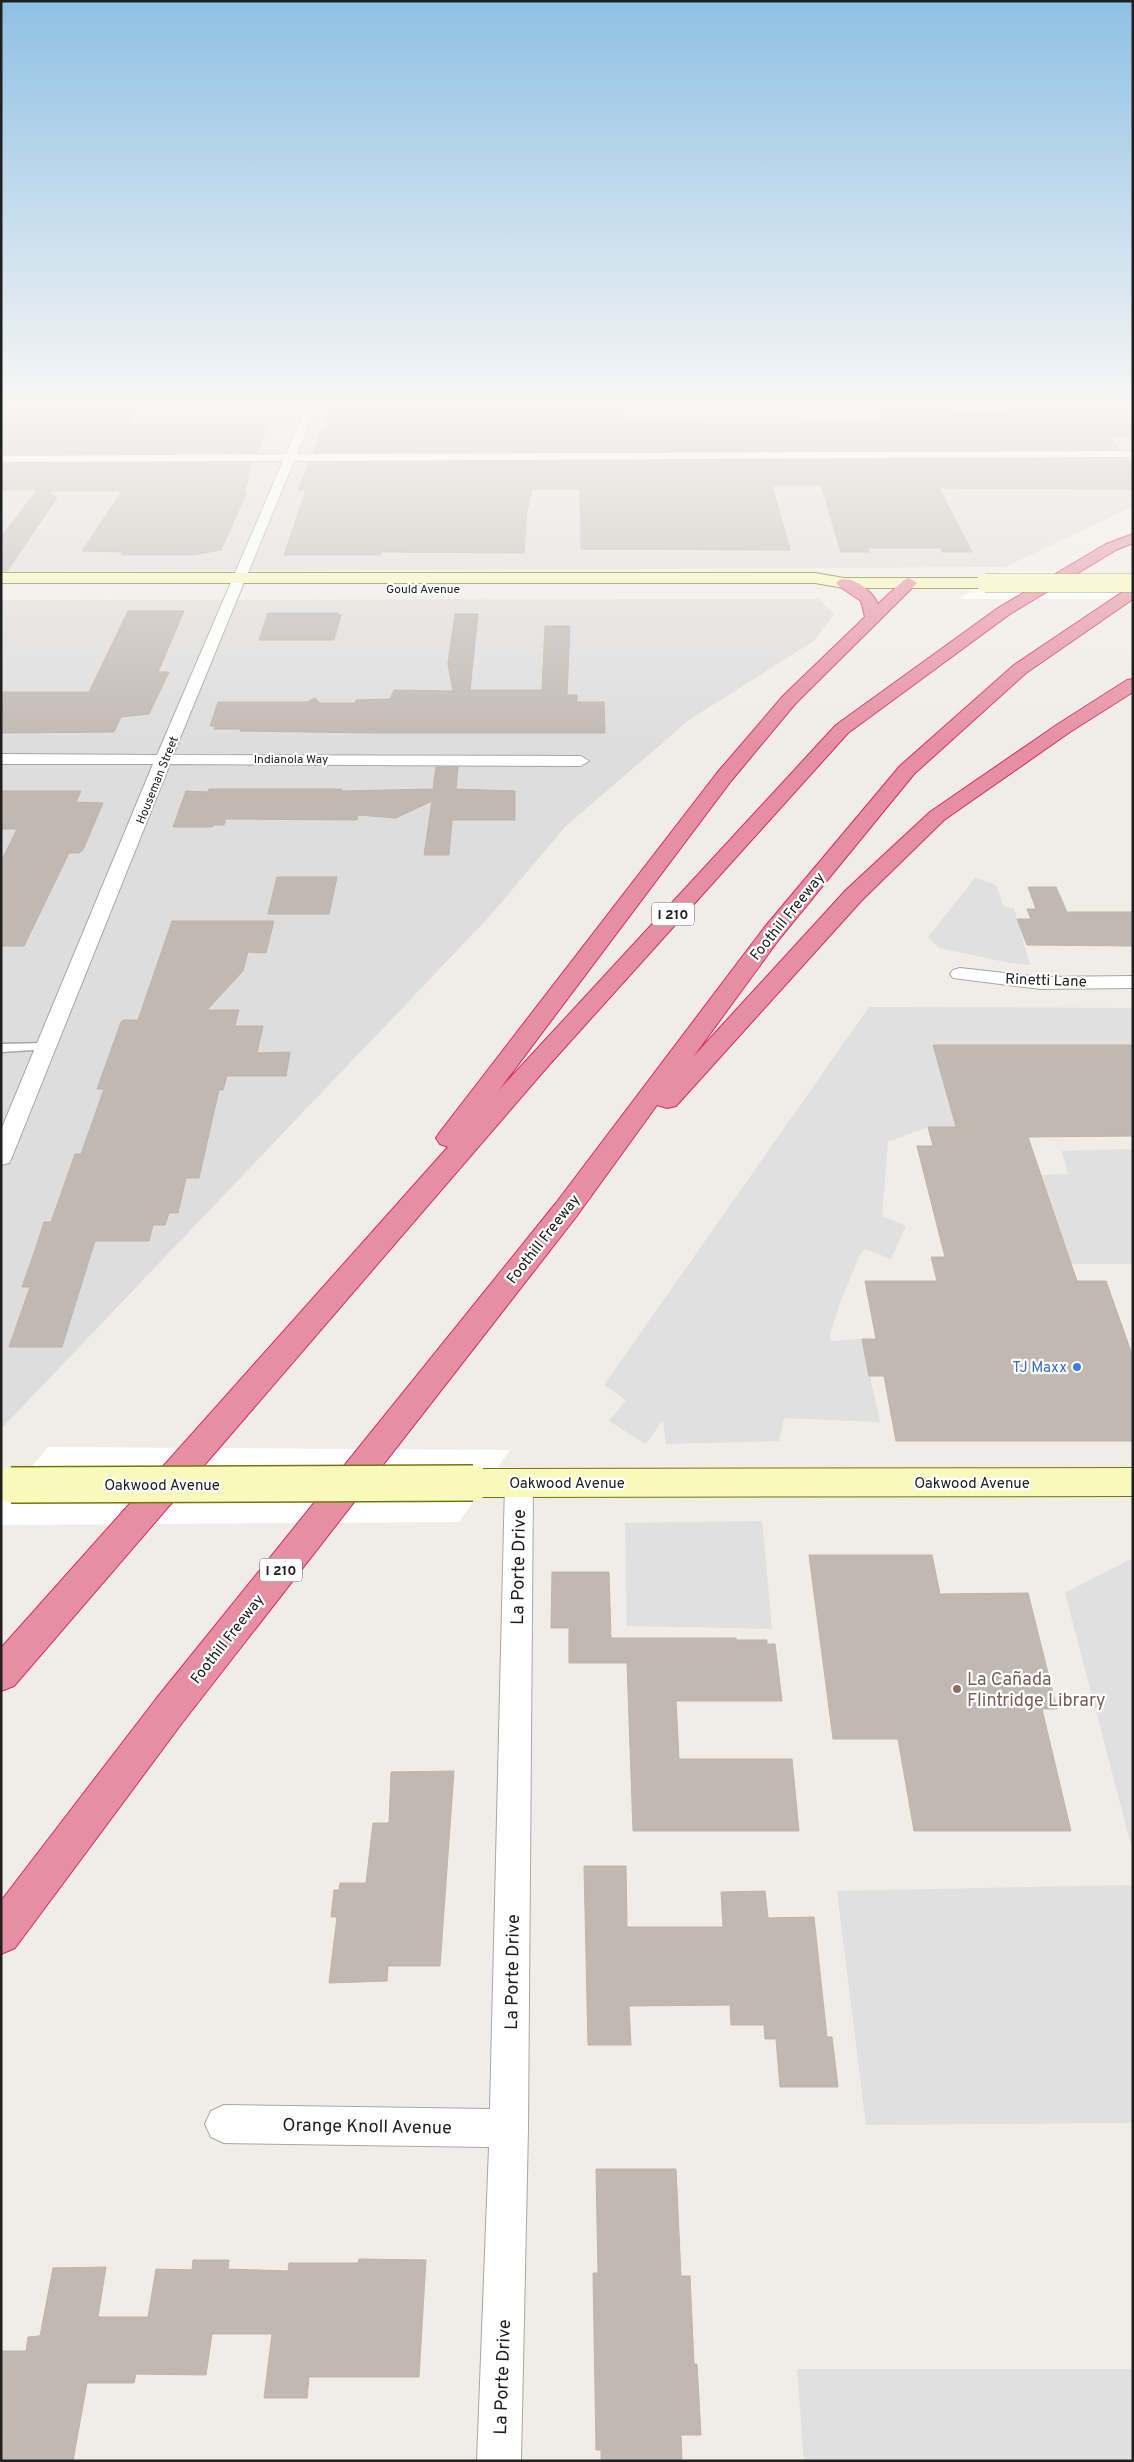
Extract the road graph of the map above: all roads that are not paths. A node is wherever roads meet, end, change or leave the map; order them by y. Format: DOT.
graph roads {
  1 [pos="263,519"];
  2 [pos="1133,538"];
  3 [pos="1,578"];
  4 [pos="235,583"];
  5 [pos="844,583"];
  6 [pos="909,583"];
  7 [pos="1133,583"];
  8 [pos="1,591"];
  9 [pos="1133,592"];
  10 [pos="873,619"];
  11 [pos="1133,684"];
  12 [pos="1,759"];
  13 [pos="166,759"];
  14 [pos="581,761"];
  15 [pos="960,974"];
  16 [pos="1133,982"];
  17 [pos="47,1047"];
  18 [pos="1,1048"];
  19 [pos="8,1122"];
  20 [pos="1,1157"];
  21 [pos="566,1210"];
  22 [pos="276,1363"];
  23 [pos="1133,1482"];
  24 [pos="519,1483"];
  25 [pos="6,1485"];
  26 [pos="1,1674"];
  27 [pos="1,1934"];
  28 [pos="224,2124"];
  29 [pos="509,2128"];
  30 [pos="499,2461"];
  1 -- 4 [label="street, Houseman Street"];
  2 -- 22 [label="highway, I 210"];
  3 -- 4 [label="street, Gould Avenue"];
  4 -- 5 [label="street, Gould Avenue"];
  4 -- 8 [label="street, Gould Avenue"];
  4 -- 13 [label="street, Houseman Street"];
  5 -- 6 [label="street, Gould Avenue"];
  5 -- 10 [label="highway"];
  6 -- 7 [label="street, Gould Avenue, bridge"];
  6 -- 10 [label="highway"];
  9 -- 21 [label="highway, Foothill Freeway / I 210"];
  10 -- 22 [label="highway"];
  11 -- 21 [label="highway"];
  12 -- 13 [label="street, Indianola Way"];
  13 -- 14 [label="street, Indianola Way"];
  13 -- 17 [label="street, Houseman Street"];
  15 -- 16 [label="street, Rinetti Lane"];
  17 -- 18 [label="lane"];
  17 -- 19 [label="street, Houseman Street"];
  19 -- 20 [label="street, Houseman Street"];
  21 -- 27 [label="highway, Foothill Freeway / I 210"];
  22 -- 26 [label="highway, I 210"];
  23 -- 24 [label="street, Oakwood Avenue"];
  24 -- 25 [label="street, Oakwood Avenue, bridge"];
  24 -- 29 [label="street, La Porte Drive"];
  28 -- 29 [label="street, Orange Knoll Avenue"];
  29 -- 30 [label="street, La Porte Drive"];
}
